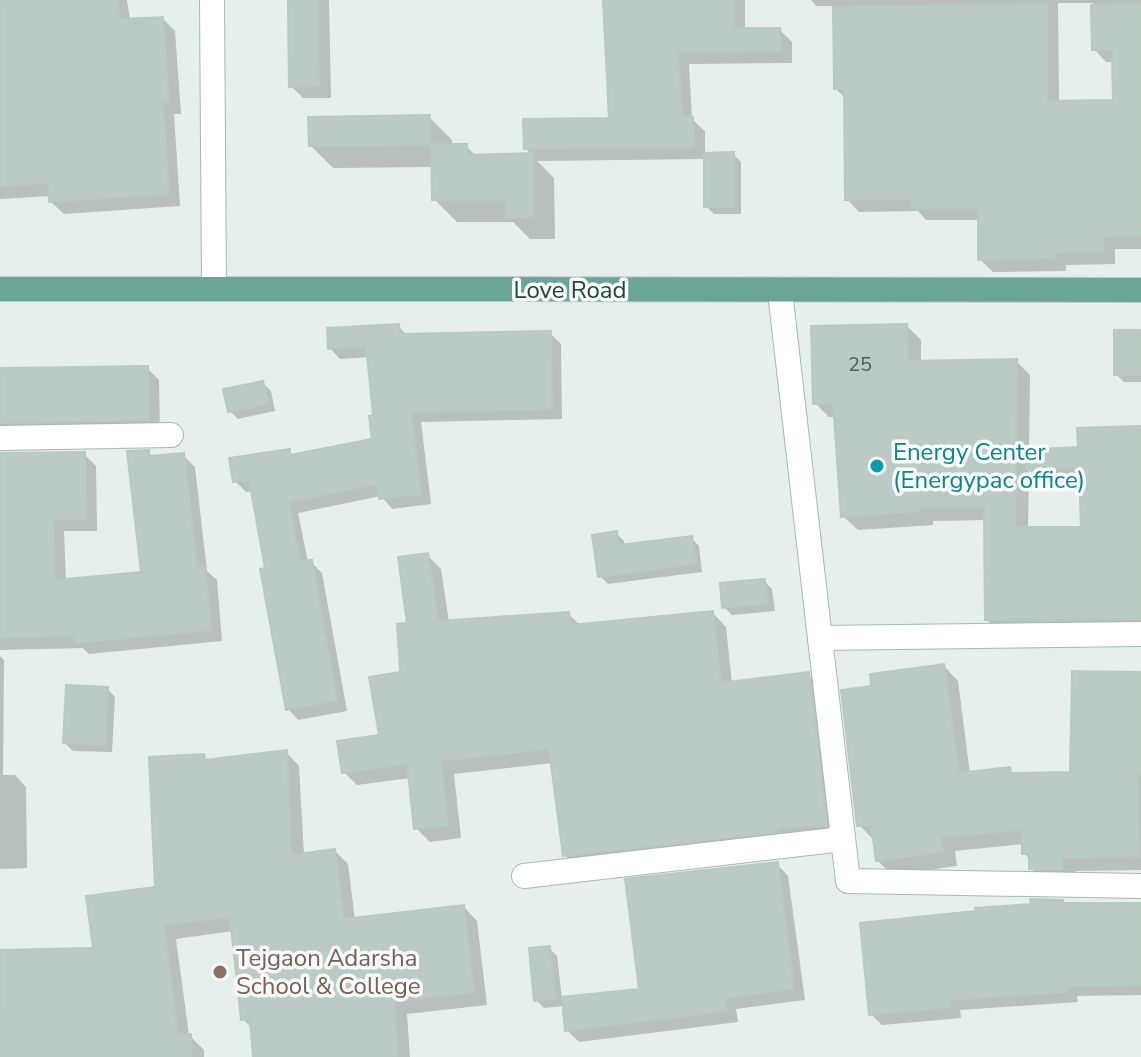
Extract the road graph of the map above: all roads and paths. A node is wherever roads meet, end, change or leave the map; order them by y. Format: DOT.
graph roads {
  1 [pos="212,0"];
  2 [pos="214,287"];
  3 [pos="0,289"];
  4 [pos="1141,290"];
  5 [pos="780,292"];
  6 [pos="171,435"];
  7 [pos="0,438"];
  8 [pos="1141,634"];
  9 [pos="820,638"];
  10 [pos="843,839"];
  11 [pos="524,876"];
  12 [pos="1141,886"];
  1 -- 2 [label="street"];
  2 -- 3 [label="main road, Love Road"];
  2 -- 5 [label="main road, Love Road"];
  4 -- 5 [label="main road, Love Road"];
  5 -- 9 [label="street"];
  6 -- 7 [label="street"];
  8 -- 9 [label="street"];
  9 -- 10 [label="street"];
  10 -- 11 [label="street"];
  10 -- 12 [label="street"];
}
